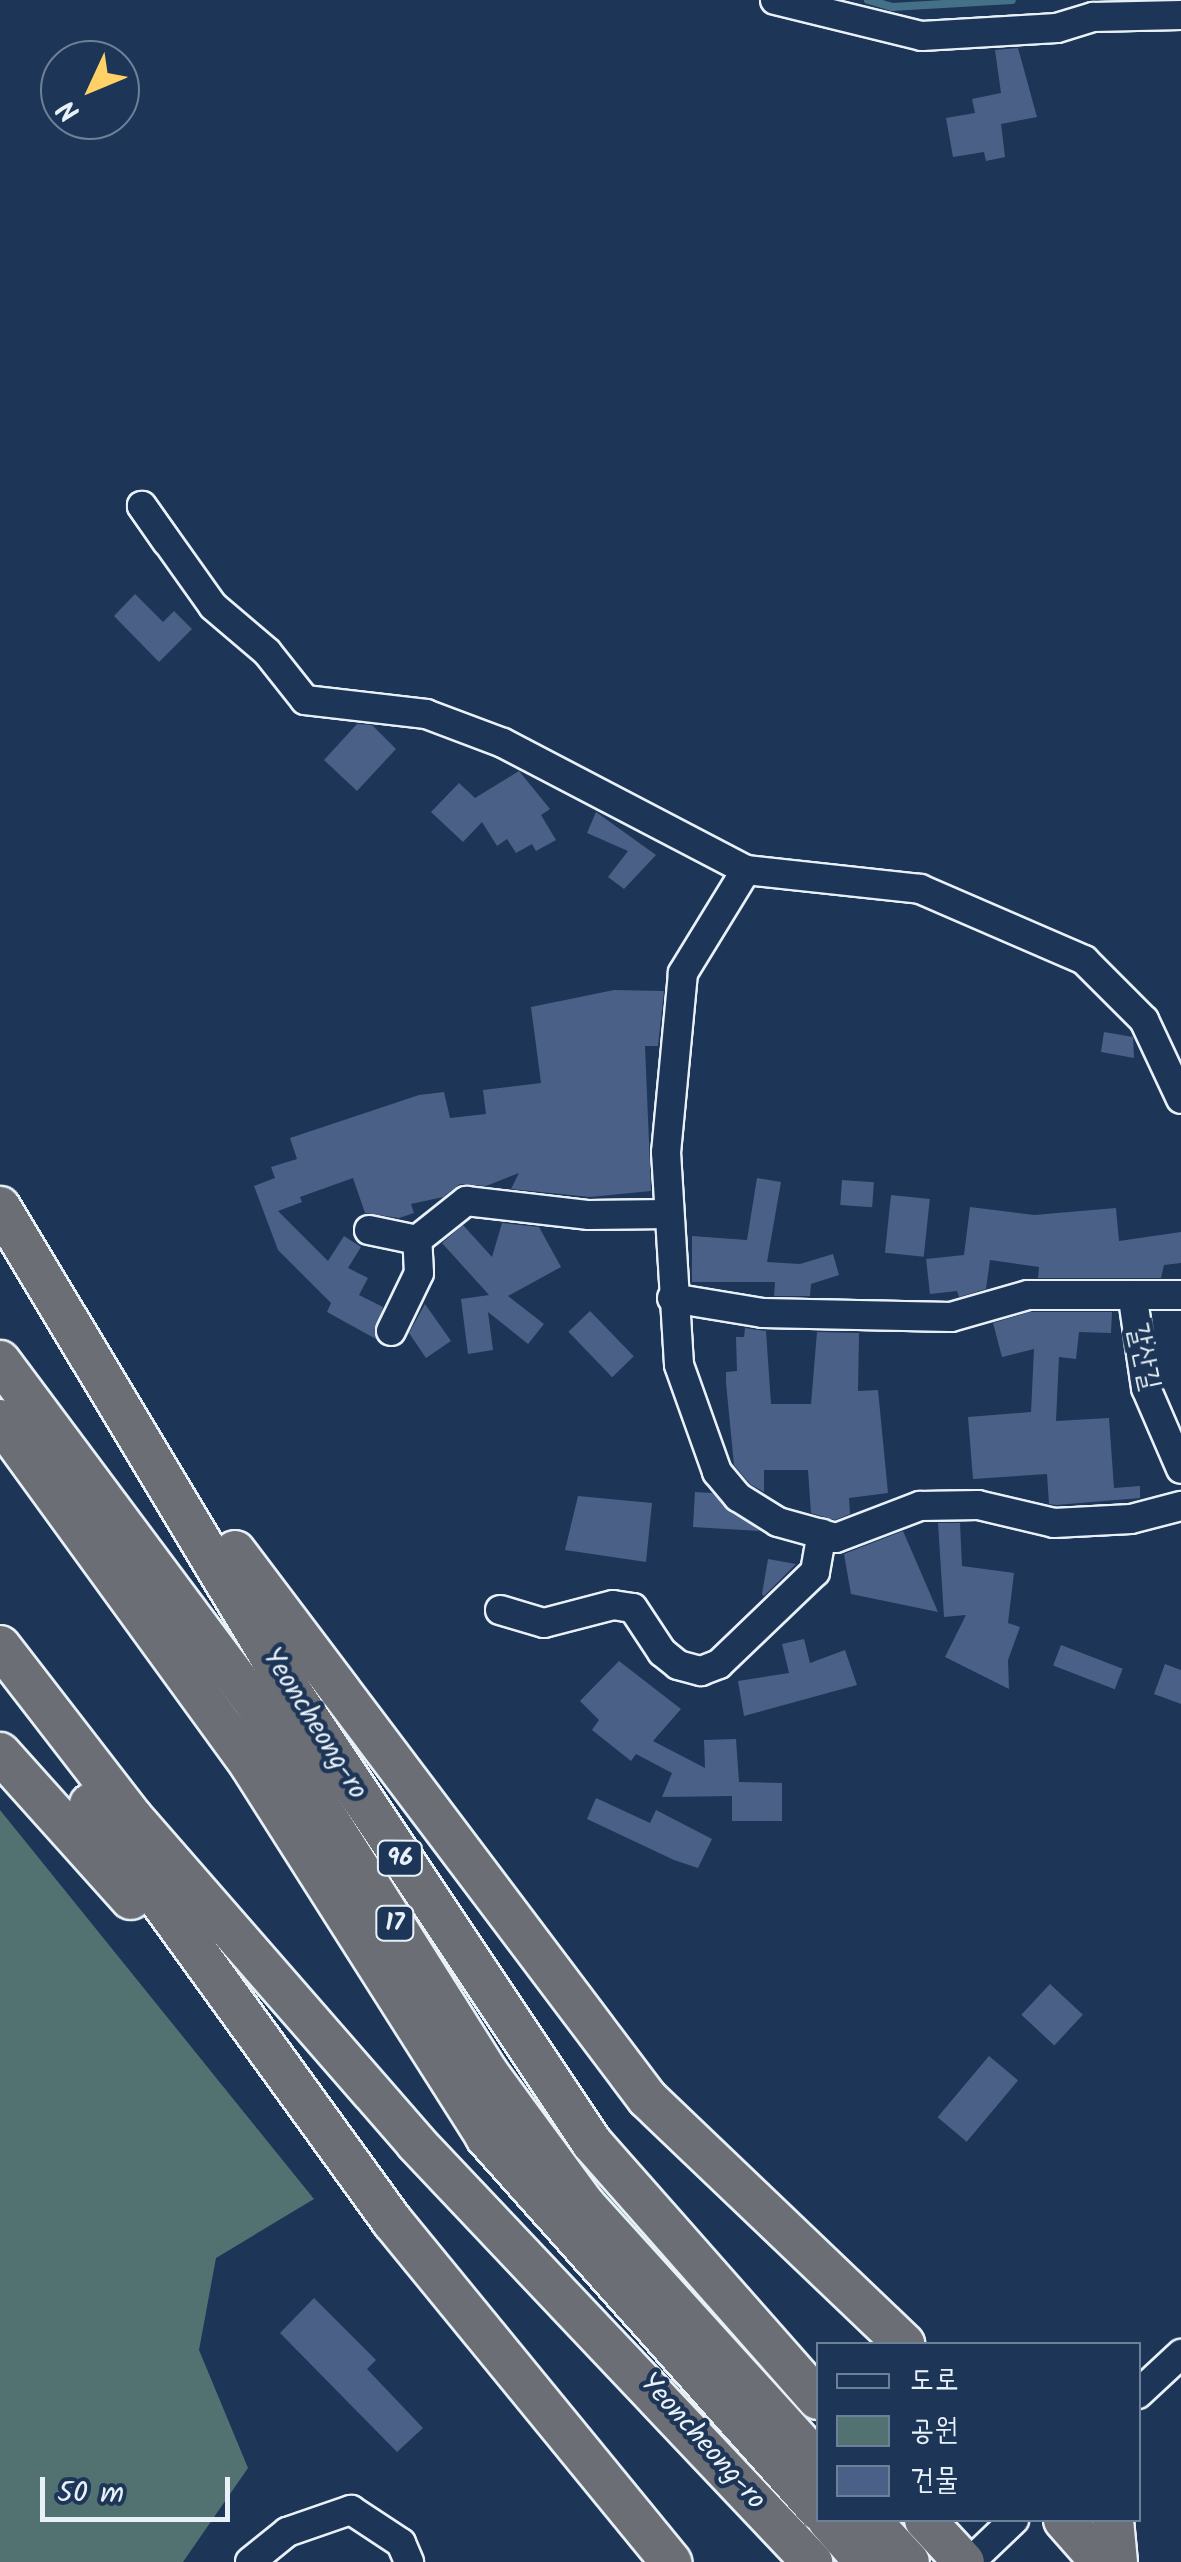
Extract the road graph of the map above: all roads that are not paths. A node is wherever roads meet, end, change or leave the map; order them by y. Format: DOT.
graph roads {
  1 [pos="775,0"];
  2 [pos="1181,15"];
  3 [pos="168,542"];
  4 [pos="746,870"];
  5 [pos="1181,1099"];
  6 [pos="0,1207"];
  7 [pos="668,1214"];
  8 [pos="369,1230"];
  9 [pos="417,1240"];
  10 [pos="40,1273"];
  11 [pos="1181,1296"];
  12 [pos="672,1298"];
  13 [pos="1133,1298"];
  14 [pos="392,1331"];
  15 [pos="0,1360"];
  16 [pos="4,1424"];
  17 [pos="1181,1470"];
  18 [pos="1181,1506"];
  19 [pos="822,1534"];
  20 [pos="500,1610"];
  21 [pos="0,1646"];
  22 [pos="0,1673"];
  23 [pos="0,1753"];
  24 [pos="260,2044"];
  25 [pos="902,2342"];
  26 [pos="1181,2354"];
  27 [pos="1141,2391"];
  28 [pos="816,2397"];
  29 [pos="816,2460"];
  30 [pos="816,2507"];
  31 [pos="928,2522"];
  32 [pos="1012,2522"];
  33 [pos="1066,2522"];
  34 [pos="1113,2522"];
  35 [pos="852,2535"];
  36 [pos="250,2562"];
  37 [pos="409,2562"];
  38 [pos="671,2562"];
  39 [pos="812,2562"];
  40 [pos="909,2562"];
  41 [pos="967,2562"];
  42 [pos="1101,2562"];
  43 [pos="1116,2562"];
  1 -- 2 [label="street"];
  3 -- 4 [label="street"];
  4 -- 5 [label="street"];
  4 -- 7 [label="street"];
  6 -- 10 [label="highway, Yeoncheong-ro / 96"];
  7 -- 9 [label="street"];
  7 -- 12 [label="street"];
  8 -- 9 [label="street"];
  9 -- 14 [label="street"];
  10 -- 25 [label="highway"];
  10 -- 28 [label="highway, Yeoncheong-ro / 96"];
  11 -- 13 [label="street"];
  12 -- 13 [label="street"];
  12 -- 19 [label="street"];
  13 -- 17 [label="street, 갈산길"];
  15 -- 29 [label="highway, Yeoncheong-ro / 17"];
  16 -- 30 [label="highway, Yeoncheong-ro / 17"];
  18 -- 19 [label="street"];
  19 -- 20 [label="street"];
  21 -- 39 [label="highway, Yeoncheong-ro"];
  22 -- 24 [label="highway"];
  23 -- 24 [label="highway"];
  24 -- 38 [label="highway"];
  26 -- 27 [label="street"];
  31 -- 41 [label="highway"];
  32 -- 41 [label="street"];
  33 -- 42 [label="highway"];
  34 -- 43 [label="highway"];
  35 -- 40 [label="highway"];
  36 -- 37 [label="street"];
}
